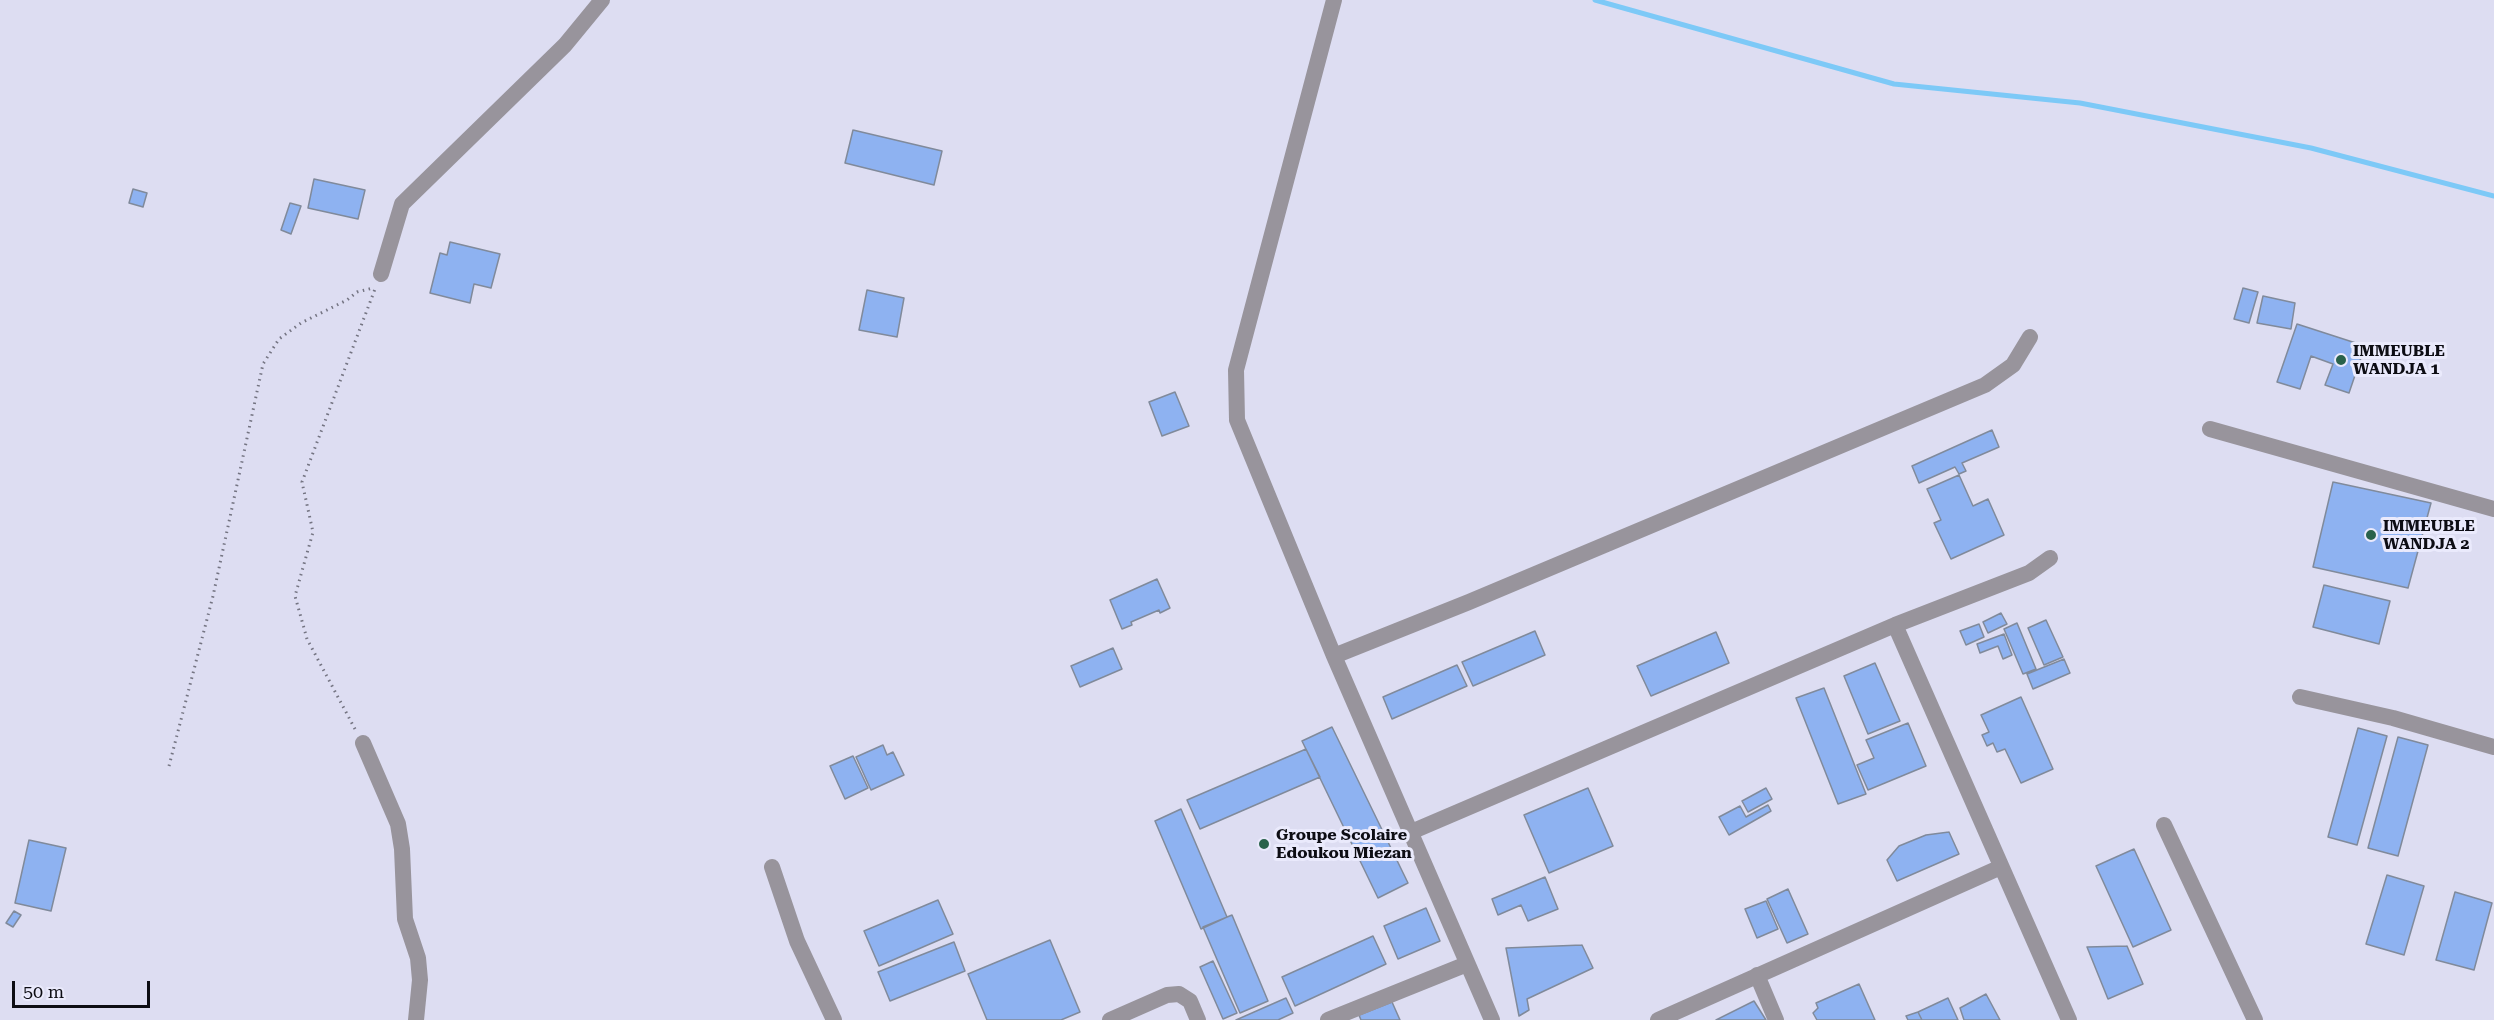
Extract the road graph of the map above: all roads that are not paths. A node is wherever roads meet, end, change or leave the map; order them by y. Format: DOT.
graph roads {
  1 [pos="602,0"];
  2 [pos="1334,0"];
  3 [pos="381,274"];
  4 [pos="2030,337"];
  5 [pos="2210,429"];
  6 [pos="2494,509"];
  7 [pos="2050,558"];
  8 [pos="1895,625"];
  9 [pos="1334,656"];
  10 [pos="2300,697"];
  11 [pos="363,743"];
  12 [pos="2494,747"];
  13 [pos="2164,825"];
  14 [pos="1411,832"];
  15 [pos="772,867"];
  16 [pos="2001,867"];
  17 [pos="1467,964"];
  18 [pos="1757,975"];
  19 [pos="416,1020"];
  20 [pos="834,1020"];
  21 [pos="1110,1020"];
  22 [pos="1198,1020"];
  23 [pos="1328,1020"];
  24 [pos="1492,1020"];
  25 [pos="1658,1020"];
  26 [pos="1776,1020"];
  27 [pos="2069,1020"];
  28 [pos="2255,1020"];
  1 -- 3 [label="street"];
  2 -- 9 [label="street"];
  4 -- 9 [label="street"];
  5 -- 6 [label="street"];
  7 -- 8 [label="street"];
  8 -- 14 [label="street"];
  8 -- 16 [label="street"];
  9 -- 14 [label="street"];
  10 -- 12 [label="street"];
  11 -- 19 [label="street"];
  13 -- 28 [label="street"];
  14 -- 17 [label="street"];
  15 -- 20 [label="street"];
  16 -- 18 [label="street"];
  16 -- 27 [label="street"];
  17 -- 23 [label="street"];
  17 -- 24 [label="street"];
  18 -- 25 [label="street"];
  18 -- 26 [label="street"];
  21 -- 22 [label="street"];
}
